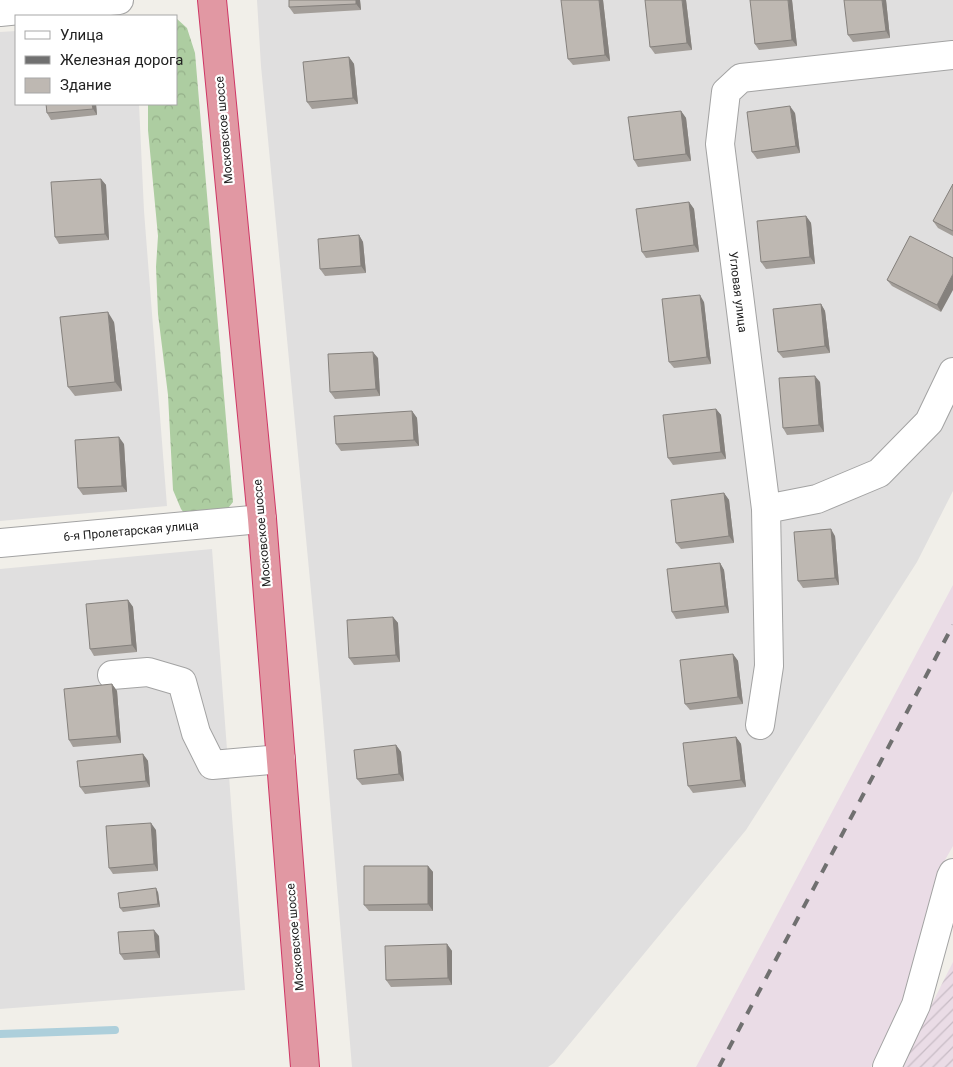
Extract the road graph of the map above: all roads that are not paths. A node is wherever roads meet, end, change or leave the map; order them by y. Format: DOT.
graph roads {
  1 [pos="119,0"];
  2 [pos="212,0"];
  3 [pos="0,12"];
  4 [pos="953,55"];
  5 [pos="953,372"];
  6 [pos="766,508"];
  7 [pos="262,519"];
  8 [pos="0,543"];
  9 [pos="112,675"];
  10 [pos="760,724"];
  11 [pos="280,759"];
  12 [pos="953,873"];
  13 [pos="305,1067"];
  14 [pos="887,1067"];
  1 -- 3 [label="street"];
  2 -- 7 [label="highway, Московское шоссе"];
  4 -- 6 [label="street, Угловая улица"];
  5 -- 6 [label="street"];
  6 -- 10 [label="street, Угловая улица"];
  7 -- 8 [label="street, 6-я Пролетарская улица"];
  7 -- 11 [label="highway, Московское шоссе"];
  9 -- 11 [label="street"];
  11 -- 13 [label="highway, Московское шоссе"];
  12 -- 14 [label="street"];
}
